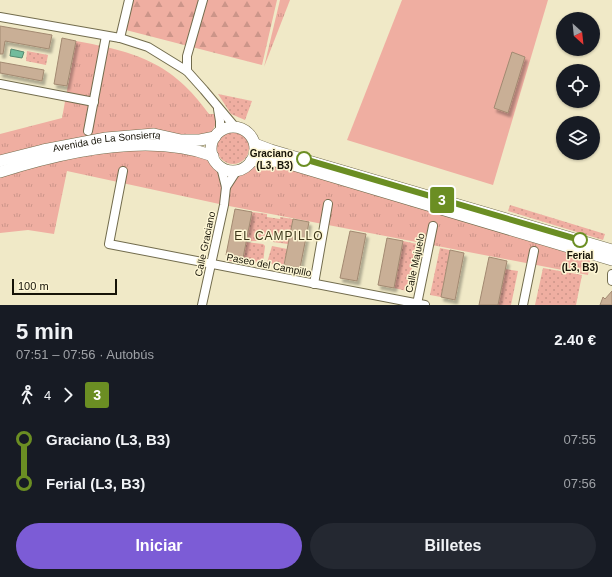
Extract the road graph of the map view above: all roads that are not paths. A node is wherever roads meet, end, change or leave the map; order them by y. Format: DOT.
graph roads {
  1 [pos="129,0"];
  2 [pos="203,0"];
  3 [pos="0,17"];
  4 [pos="106,36"];
  5 [pos="120,38"];
  6 [pos="188,56"];
  7 [pos="173,61"];
  8 [pos="187,71"];
  9 [pos="0,84"];
  10 [pos="94,102"];
  11 [pos="218,108"];
  12 [pos="234,127"];
  13 [pos="88,131"];
  14 [pos="218,135"];
  15 [pos="254,144"];
  16 [pos="213,156"];
  17 [pos="0,161"];
  18 [pos="251,161"];
  19 [pos="221,166"];
  20 [pos="237,170"];
  21 [pos="123,171"];
  22 [pos="0,172"];
  23 [pos="226,187"];
  24 [pos="328,204"];
  25 [pos="433,226"];
  26 [pos="611,247"];
  27 [pos="534,251"];
  28 [pos="612,260"];
  29 [pos="211,264"];
  30 [pos="612,274"];
  31 [pos="612,281"];
  32 [pos="314,284"];
  33 [pos="421,304"];
  34 [pos="202,305"];
  35 [pos="523,305"];
  1 -- 5 [label="street"];
  2 -- 6 [label="street"];
  3 -- 4 [label="street"];
  4 -- 5 [label="street"];
  4 -- 10 [label="street"];
  5 -- 7 [label="street"];
  6 -- 7 [label="street"];
  6 -- 8 [label="street"];
  7 -- 8 [label="street"];
  8 -- 11 [label="street"];
  9 -- 10 [label="street"];
  10 -- 13 [label="street"];
  11 -- 12 [label="street"];
  11 -- 14 [label="street"];
  12 -- 14 [label="main road"];
  12 -- 15 [label="main road"];
  14 -- 16 [label="main road"];
  14 -- 17 [label="main road, Avenida de La Sonsierra"];
  15 -- 18 [label="main road"];
  15 -- 26 [label="main road"];
  16 -- 19 [label="main road"];
  16 -- 22 [label="main road, Avenida de La Sonsierra"];
  18 -- 20 [label="main road"];
  18 -- 28 [label="main road"];
  19 -- 20 [label="main road"];
  19 -- 23 [label="street, Calle Graciano"];
  20 -- 23 [label="street, Calle Graciano"];
  21 -- 29 [label="street, Paseo del Campillo"];
  23 -- 29 [label="street, Calle Graciano"];
  24 -- 32 [label="street"];
  25 -- 33 [label="street, Calle Majuelo"];
  27 -- 35 [label="street"];
  29 -- 32 [label="street, Paseo del Campillo"];
  29 -- 34 [label="street, Calle Graciano"];
  30 -- 31 [label="street"];
  32 -- 33 [label="street, Paseo del Campillo"];
}
